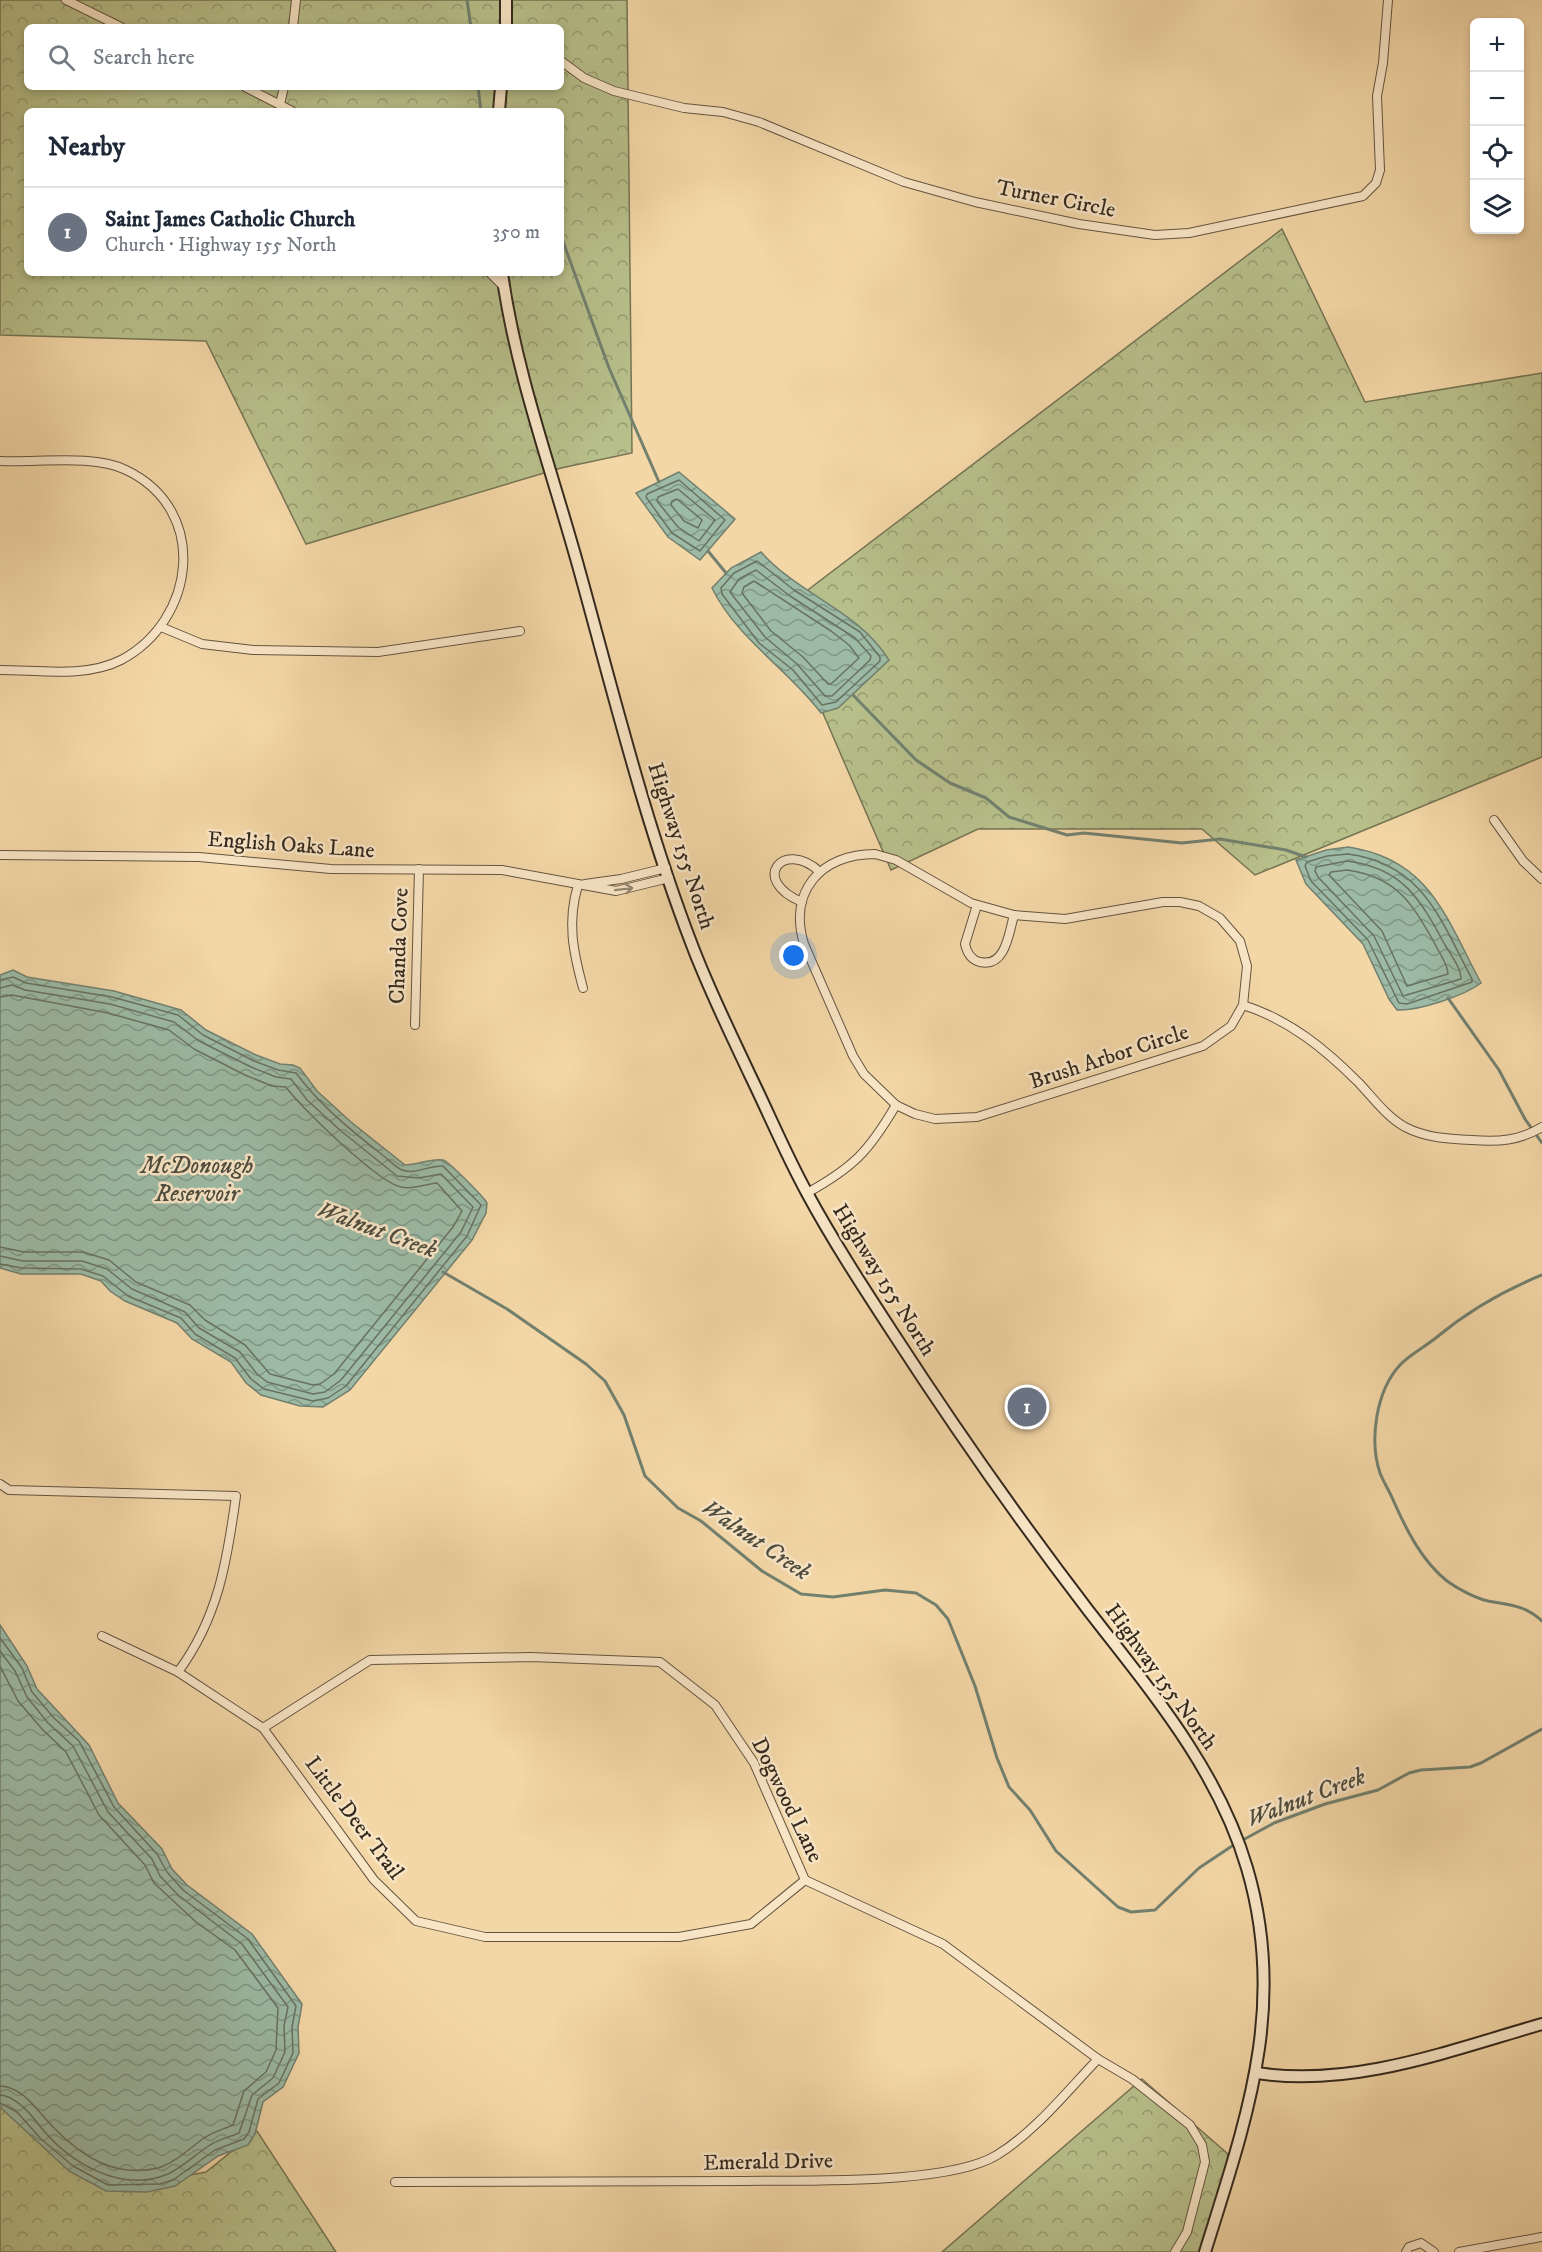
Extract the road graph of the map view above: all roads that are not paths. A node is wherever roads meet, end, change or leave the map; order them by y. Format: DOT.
graph roads {
  1 [pos="66,0"];
  2 [pos="296,0"];
  3 [pos="506,0"];
  4 [pos="1388,0"];
  5 [pos="116,24"];
  6 [pos="293,24"];
  7 [pos="506,24"];
  8 [pos="564,63"];
  9 [pos="251,90"];
  10 [pos="283,90"];
  11 [pos="501,90"];
  12 [pos="280,104"];
  13 [pos="286,108"];
  14 [pos="499,108"];
  15 [pos="493,276"];
  16 [pos="502,276"];
  17 [pos="503,286"];
  18 [pos="0,461"];
  19 [pos="161,627"];
  20 [pos="520,630"];
  21 [pos="0,670"];
  22 [pos="1494,820"];
  23 [pos="0,855"];
  24 [pos="419,869"];
  25 [pos="820,872"];
  26 [pos="667,873"];
  27 [pos="1542,879"];
  28 [pos="578,885"];
  29 [pos="802,902"];
  30 [pos="976,905"];
  31 [pos="1014,915"];
  32 [pos="583,988"];
  33 [pos="1244,1005"];
  34 [pos="415,1025"];
  35 [pos="896,1105"];
  36 [pos="1542,1127"];
  37 [pos="807,1193"];
  38 [pos="0,1484"];
  39 [pos="102,1636"];
  40 [pos="178,1672"];
  41 [pos="263,1728"];
  42 [pos="806,1880"];
  43 [pos="1542,2024"];
  44 [pos="1098,2059"];
  45 [pos="1257,2073"];
  46 [pos="395,2182"];
  47 [pos="1542,2237"];
  48 [pos="1175,2252"];
  49 [pos="1206,2252"];
  50 [pos="1406,2252"];
  51 [pos="1434,2252"];
  52 [pos="1459,2252"];
  1 -- 5 [label="street"];
  2 -- 6 [label="street"];
  3 -- 7 [label="main road"];
  4 -- 8 [label="street, Turner Circle"];
  9 -- 12 [label="street"];
  10 -- 12 [label="street"];
  11 -- 14 [label="main road"];
  12 -- 13 [label="street"];
  15 -- 17 [label="street"];
  16 -- 17 [label="main road, Highway 155 North"];
  17 -- 26 [label="main road, Highway 155 North"];
  18 -- 19 [label="street"];
  19 -- 20 [label="street"];
  19 -- 21 [label="street"];
  22 -- 27 [label="street"];
  23 -- 24 [label="street, English Oaks Lane"];
  24 -- 28 [label="street, English Oaks Lane"];
  24 -- 34 [label="street, Chanda Cove"];
  25 -- 29 [label="street, Brush Arbor Circle"];
  25 -- 29 [label="street"];
  25 -- 30 [label="street, Brush Arbor Circle"];
  26 -- 28 [label="street, English Oaks Lane"];
  26 -- 37 [label="main road, Highway 155 North"];
  28 -- 32 [label="street"];
  29 -- 35 [label="street, Brush Arbor Circle"];
  30 -- 31 [label="street, Brush Arbor Circle"];
  30 -- 31 [label="street"];
  31 -- 33 [label="street, Brush Arbor Circle"];
  33 -- 35 [label="street, Brush Arbor Circle"];
  33 -- 36 [label="street"];
  35 -- 37 [label="street"];
  37 -- 45 [label="main road, Highway 155 North"];
  38 -- 40 [label="street"];
  39 -- 40 [label="street, Little Deer Trail"];
  40 -- 41 [label="street, Little Deer Trail"];
  41 -- 42 [label="street, Little Deer Trail"];
  41 -- 42 [label="street, Dogwood Lane"];
  42 -- 44 [label="street, Dogwood Lane"];
  43 -- 45 [label="main road"];
  44 -- 46 [label="street, Emerald Drive"];
  44 -- 48 [label="street, Dogwood Lane"];
  45 -- 49 [label="main road, Highway 155 North"];
  47 -- 52 [label="street"];
  50 -- 51 [label="street"];
}
